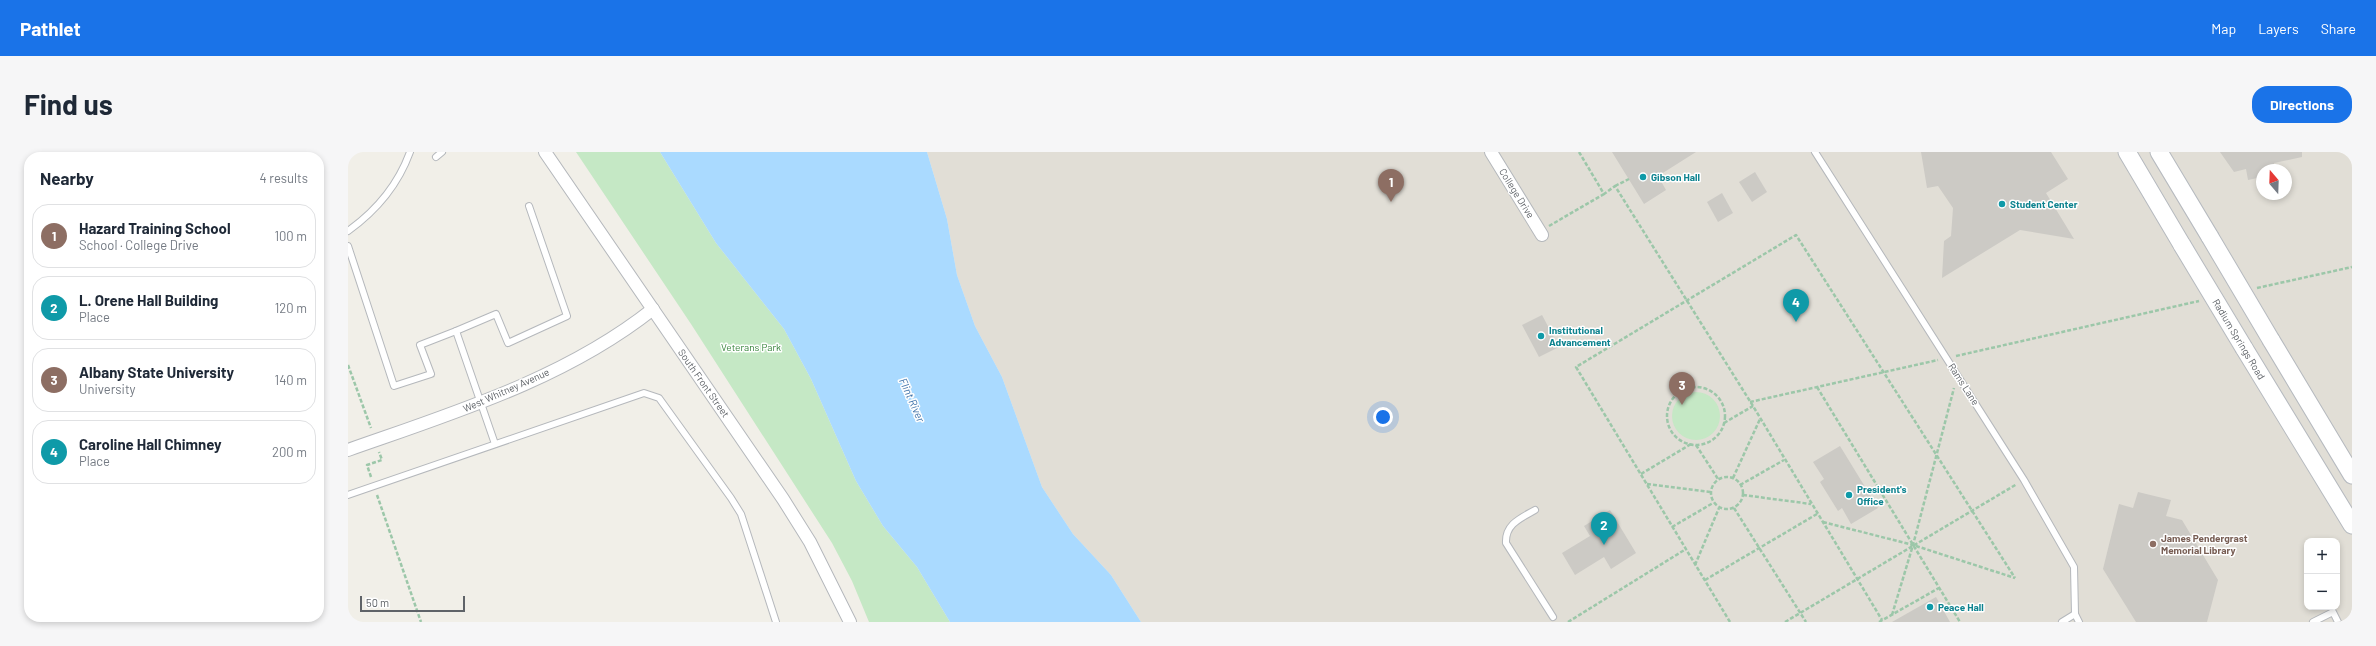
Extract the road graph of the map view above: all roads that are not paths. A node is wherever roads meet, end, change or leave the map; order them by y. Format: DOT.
graph roads {
  1 [pos="410,152"];
  2 [pos="442,152"];
  3 [pos="545,152"];
  4 [pos="1491,152"];
  5 [pos="1815,152"];
  6 [pos="2127,152"];
  7 [pos="2159,152"];
  8 [pos="436,157"];
  9 [pos="529,206"];
  10 [pos="348,231"];
  11 [pos="1541,233"];
  12 [pos="348,246"];
  13 [pos="652,309"];
  14 [pos="456,331"];
  15 [pos="481,402"];
  16 [pos="495,444"];
  17 [pos="348,450"];
  18 [pos="2352,475"];
  19 [pos="348,495"];
  20 [pos="1535,510"];
  21 [pos="2352,525"];
  22 [pos="2074,614"];
  23 [pos="1553,617"];
  24 [pos="776,622"];
  25 [pos="850,622"];
  26 [pos="2062,622"];
  27 [pos="2079,622"];
  28 [pos="2313,622"];
  29 [pos="2338,622"];
  1 -- 10 [label="lane"];
  2 -- 8 [label="lane"];
  3 -- 13 [label="street, South Front Street"];
  4 -- 11 [label="street, College Drive"];
  5 -- 22 [label="lane, Rams Lane"];
  6 -- 21 [label="main road, Radium Springs Road, bridge"];
  7 -- 18 [label="main road, bridge"];
  9 -- 14 [label="lane"];
  12 -- 14 [label="lane"];
  13 -- 15 [label="street, West Whitney Avenue"];
  13 -- 25 [label="street, South Front Street"];
  14 -- 15 [label="lane"];
  15 -- 16 [label="lane"];
  15 -- 17 [label="street, West Whitney Avenue"];
  16 -- 19 [label="lane"];
  16 -- 24 [label="lane"];
  20 -- 23 [label="lane"];
  22 -- 26 [label="lane"];
  22 -- 27 [label="lane"];
  28 -- 29 [label="lane"];
}
